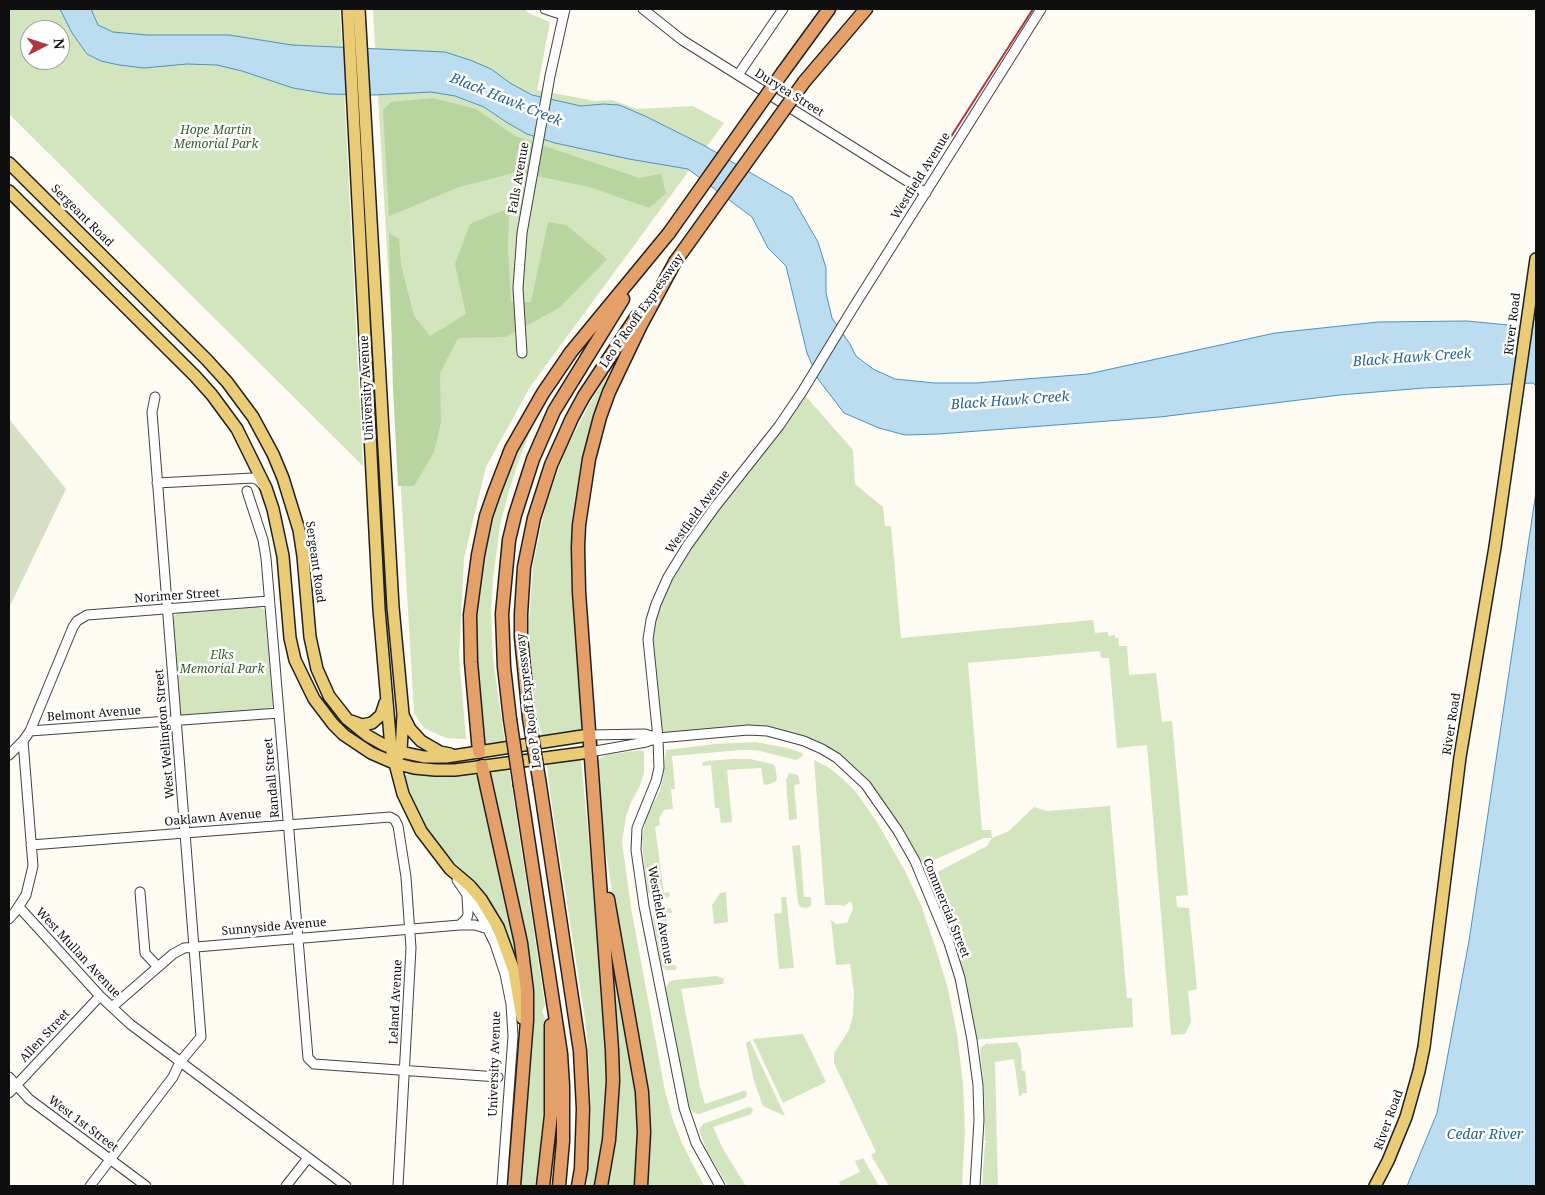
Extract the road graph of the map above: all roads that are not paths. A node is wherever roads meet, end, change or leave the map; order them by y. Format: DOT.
graph roads {
  1 [pos="546,9"];
  2 [pos="643,9"];
  3 [pos="783,9"];
  4 [pos="827,9"];
  5 [pos="856,9"];
  6 [pos="866,9"];
  7 [pos="1041,9"];
  8 [pos="564,12"];
  9 [pos="354,13"];
  10 [pos="738,76"];
  11 [pos="804,82"];
  12 [pos="9,163"];
  13 [pos="9,191"];
  14 [pos="926,193"];
  15 [pos="1536,259"];
  16 [pos="619,299"];
  17 [pos="644,312"];
  18 [pos="522,353"];
  19 [pos="155,398"];
  20 [pos="157,483"];
  21 [pos="266,488"];
  22 [pos="247,491"];
  23 [pos="269,602"];
  24 [pos="168,609"];
  25 [pos="386,702"];
  26 [pos="279,713"];
  27 [pos="403,714"];
  28 [pos="347,719"];
  29 [pos="176,720"];
  30 [pos="30,731"];
  31 [pos="589,736"];
  32 [pos="658,738"];
  33 [pos="23,742"];
  34 [pos="396,750"];
  35 [pos="479,752"];
  36 [pos="590,752"];
  37 [pos="9,755"];
  38 [pos="456,756"];
  39 [pos="394,763"];
  40 [pos="482,766"];
  41 [pos="395,820"];
  42 [pos="288,825"];
  43 [pos="596,829"];
  44 [pos="185,833"];
  45 [pos="31,845"];
  46 [pos="450,869"];
  47 [pos="140,892"];
  48 [pos="466,892"];
  49 [pos="18,907"];
  50 [pos="9,919"];
  51 [pos="460,926"];
  52 [pos="410,929"];
  53 [pos="488,929"];
  54 [pos="298,938"];
  55 [pos="194,946"];
  56 [pos="158,967"];
  57 [pos="552,986"];
  58 [pos="100,996"];
  59 [pos="112,1008"];
  60 [pos="180,1062"];
  61 [pos="404,1070"];
  62 [pos="522,1075"];
  63 [pos="9,1076"];
  64 [pos="498,1077"];
  65 [pos="16,1085"];
  66 [pos="9,1093"];
  67 [pos="308,1158"];
  68 [pos="111,1160"];
  69 [pos="90,1186"];
  70 [pos="146,1186"];
  71 [pos="286,1186"];
  72 [pos="346,1186"];
  73 [pos="398,1186"];
  74 [pos="502,1186"];
  75 [pos="514,1186"];
  76 [pos="544,1186"];
  77 [pos="559,1186"];
  78 [pos="578,1186"];
  79 [pos="601,1186"];
  80 [pos="640,1186"];
  81 [pos="720,1186"];
  82 [pos="975,1186"];
  83 [pos="1376,1186"];
  1 -- 8 [label="street"];
  2 -- 10 [label="street, Duryea Street"];
  3 -- 10 [label="street"];
  4 -- 16 [label="highway, Leo P Rooff Expressway, bridge"];
  5 -- 11 [label="highway, Leo P Rooff Expressway"];
  6 -- 11 [label="highway"];
  7 -- 14 [label="street, Westfield Avenue"];
  8 -- 18 [label="street, Falls Avenue"];
  9 -- 25 [label="main road, University Avenue"];
  9 -- 27 [label="main road, University Avenue"];
  10 -- 14 [label="street, Duryea Street"];
  11 -- 17 [label="highway, Leo P Rooff Expressway, bridge"];
  12 -- 28 [label="main road, Sergeant Road"];
  13 -- 21 [label="main road"];
  14 -- 32 [label="street, Westfield Avenue"];
  15 -- 83 [label="main road, River Road"];
  16 -- 35 [label="highway"];
  16 -- 57 [label="highway, Leo P Rooff Expressway, bridge"];
  17 -- 31 [label="highway"];
  17 -- 78 [label="highway, Leo P Rooff Expressway, bridge"];
  19 -- 20 [label="street, West Wellington Street"];
  20 -- 21 [label="street"];
  20 -- 24 [label="street, West Wellington Street"];
  21 -- 39 [label="main road"];
  22 -- 23 [label="street, Randall Street"];
  23 -- 24 [label="street, Norimer Street"];
  23 -- 26 [label="street, Randall Street"];
  24 -- 29 [label="street, West Wellington Street"];
  24 -- 30 [label="street, Norimer Street"];
  25 -- 28 [label="main road"];
  25 -- 34 [label="main road, University Avenue"];
  26 -- 29 [label="street, Belmont Avenue"];
  26 -- 42 [label="street, Randall Street"];
  27 -- 34 [label="main road, University Avenue"];
  27 -- 38 [label="main road"];
  28 -- 34 [label="main road, Sergeant Road"];
  29 -- 30 [label="street, Belmont Avenue"];
  29 -- 44 [label="street, West Wellington Street"];
  30 -- 33 [label="street"];
  31 -- 32 [label="street"];
  31 -- 35 [label="main road, Sergeant Road"];
  31 -- 36 [label="highway"];
  32 -- 36 [label="street"];
  32 -- 81 [label="street, Westfield Avenue"];
  32 -- 82 [label="street, Commercial Street"];
  33 -- 37 [label="street"];
  33 -- 45 [label="street, West Mullan Avenue"];
  34 -- 38 [label="main road, Sergeant Road"];
  34 -- 39 [label="main road, University Avenue"];
  35 -- 38 [label="main road, Sergeant Road"];
  35 -- 40 [label="main road"];
  36 -- 40 [label="main road"];
  36 -- 43 [label="highway"];
  39 -- 40 [label="main road"];
  39 -- 46 [label="main road, University Avenue"];
  40 -- 62 [label="highway"];
  41 -- 42 [label="street, Oaklawn Avenue"];
  41 -- 52 [label="street, Leland Avenue"];
  42 -- 44 [label="street, Oaklawn Avenue"];
  42 -- 54 [label="street, Randall Street"];
  43 -- 79 [label="highway"];
  43 -- 80 [label="highway"];
  44 -- 45 [label="street, Oaklawn Avenue"];
  44 -- 55 [label="street, West Wellington Street"];
  45 -- 49 [label="street, West Mullan Avenue"];
  46 -- 48 [label="street, University Avenue"];
  46 -- 62 [label="main road"];
  47 -- 56 [label="street"];
  48 -- 51 [label="street"];
  48 -- 53 [label="street, University Avenue"];
  49 -- 50 [label="street"];
  49 -- 58 [label="street, West Mullan Avenue"];
  51 -- 52 [label="street, Sunnyside Avenue"];
  51 -- 53 [label="street, Sunnyside Avenue"];
  52 -- 54 [label="street, Sunnyside Avenue"];
  52 -- 61 [label="street, Leland Avenue"];
  53 -- 74 [label="street, University Avenue"];
  54 -- 55 [label="street, Sunnyside Avenue"];
  54 -- 61 [label="street, Randall Street"];
  55 -- 56 [label="street, Sunnyside Avenue"];
  55 -- 60 [label="street, West Wellington Street"];
  56 -- 59 [label="street, Sunnyside Avenue"];
  57 -- 76 [label="highway"];
  57 -- 77 [label="highway, Leo P Rooff Expressway"];
  58 -- 59 [label="street, West Mullan Avenue"];
  58 -- 65 [label="street, Allen Street"];
  59 -- 60 [label="street, West Mullan Avenue"];
  60 -- 67 [label="street, West Mullan Avenue"];
  60 -- 68 [label="street, West Wellington Street"];
  61 -- 64 [label="street"];
  61 -- 73 [label="street, Leland Avenue"];
  62 -- 75 [label="highway"];
  63 -- 65 [label="street, West 1st Street"];
  65 -- 66 [label="street, Allen Street"];
  65 -- 68 [label="street, West 1st Street"];
  67 -- 71 [label="street"];
  67 -- 72 [label="street, West Mullan Avenue"];
  68 -- 69 [label="street, West Wellington Street"];
  68 -- 70 [label="street, West 1st Street"];
}
